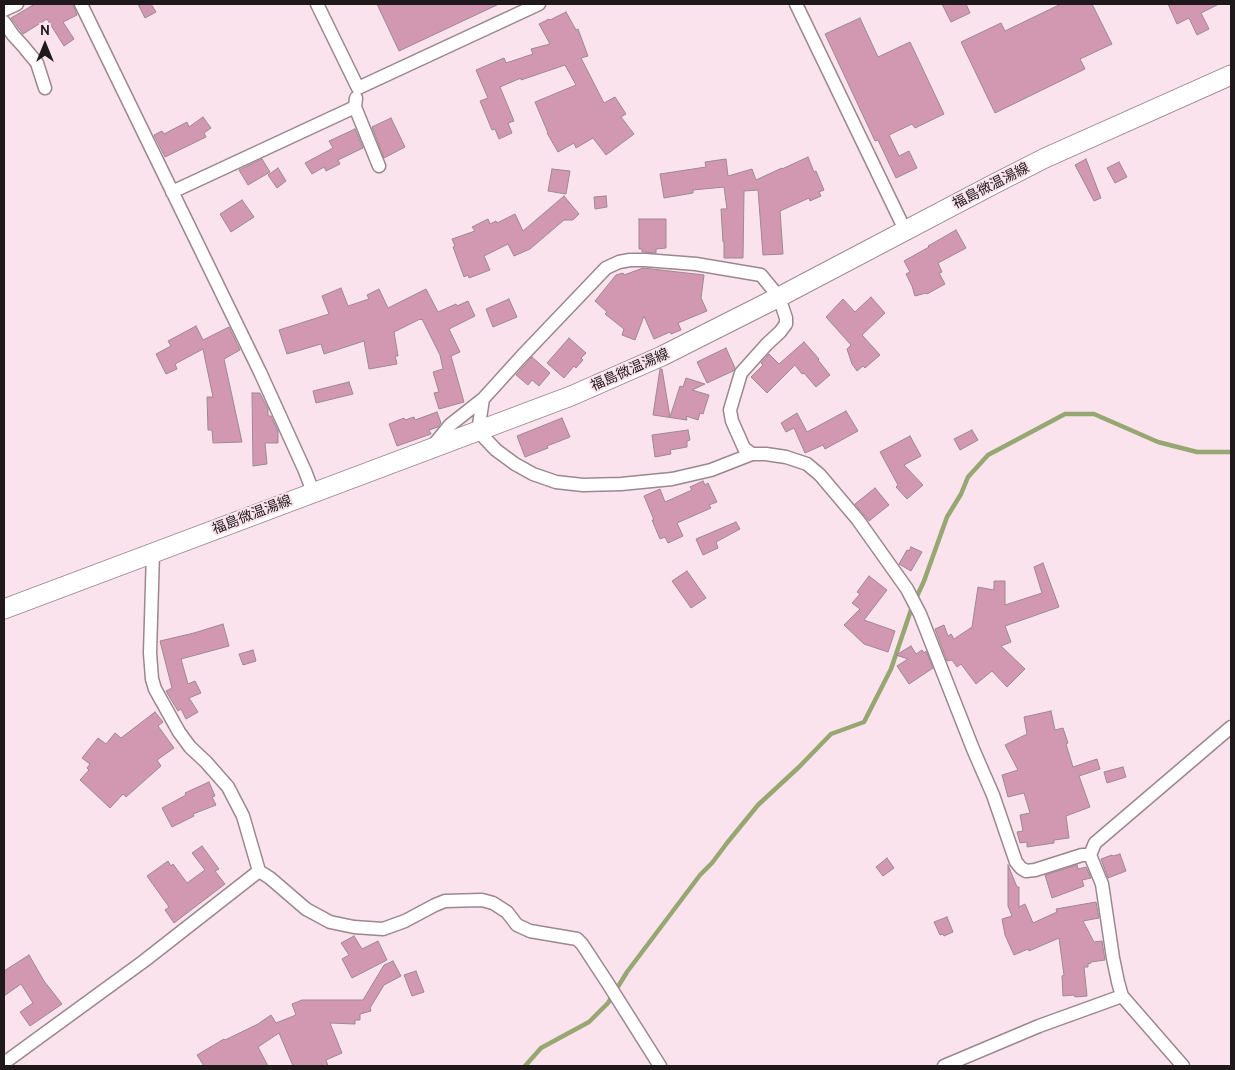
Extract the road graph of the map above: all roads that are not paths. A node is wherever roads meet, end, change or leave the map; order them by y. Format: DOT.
graph roads {
  1 [pos="17,4"];
  2 [pos="80,4"];
  3 [pos="317,4"];
  4 [pos="539,4"];
  5 [pos="796,4"];
  6 [pos="4,10"];
  7 [pos="4,22"];
  8 [pos="1231,75"];
  9 [pos="44,88"];
  10 [pos="358,88"];
  11 [pos="355,107"];
  12 [pos="380,166"];
  13 [pos="172,192"];
  14 [pos="905,230"];
  15 [pos="779,297"];
  16 [pos="483,400"];
  17 [pos="478,431"];
  18 [pos="430,449"];
  19 [pos="752,454"];
  20 [pos="313,492"];
  21 [pos="153,552"];
  22 [pos="4,609"];
  23 [pos="1231,727"];
  24 [pos="1090,855"];
  25 [pos="259,871"];
  26 [pos="1122,996"];
  27 [pos="4,1063"];
  28 [pos="660,1066"];
  29 [pos="944,1066"];
  30 [pos="1183,1066"];
  1 -- 6 [label="street"];
  2 -- 13 [label="street"];
  3 -- 10 [label="street"];
  4 -- 10 [label="street"];
  5 -- 14 [label="street"];
  7 -- 9 [label="street"];
  8 -- 14 [label="main road, 福島微温湯線"];
  10 -- 11 [label="street"];
  11 -- 12 [label="street"];
  11 -- 13 [label="street"];
  13 -- 20 [label="street"];
  14 -- 15 [label="main road, 福島微温湯線"];
  15 -- 16 [label="street"];
  15 -- 17 [label="main road, 福島微温湯線"];
  15 -- 19 [label="street"];
  16 -- 17 [label="street"];
  16 -- 18 [label="street"];
  17 -- 18 [label="main road, 福島微温湯線"];
  17 -- 19 [label="street"];
  18 -- 20 [label="main road, 福島微温湯線"];
  19 -- 24 [label="street"];
  20 -- 21 [label="main road, 福島微温湯線"];
  21 -- 22 [label="main road, 福島微温湯線"];
  21 -- 25 [label="street"];
  23 -- 24 [label="street"];
  24 -- 26 [label="street"];
  25 -- 27 [label="street"];
  25 -- 28 [label="street"];
  26 -- 29 [label="street"];
  26 -- 30 [label="street"];
}
